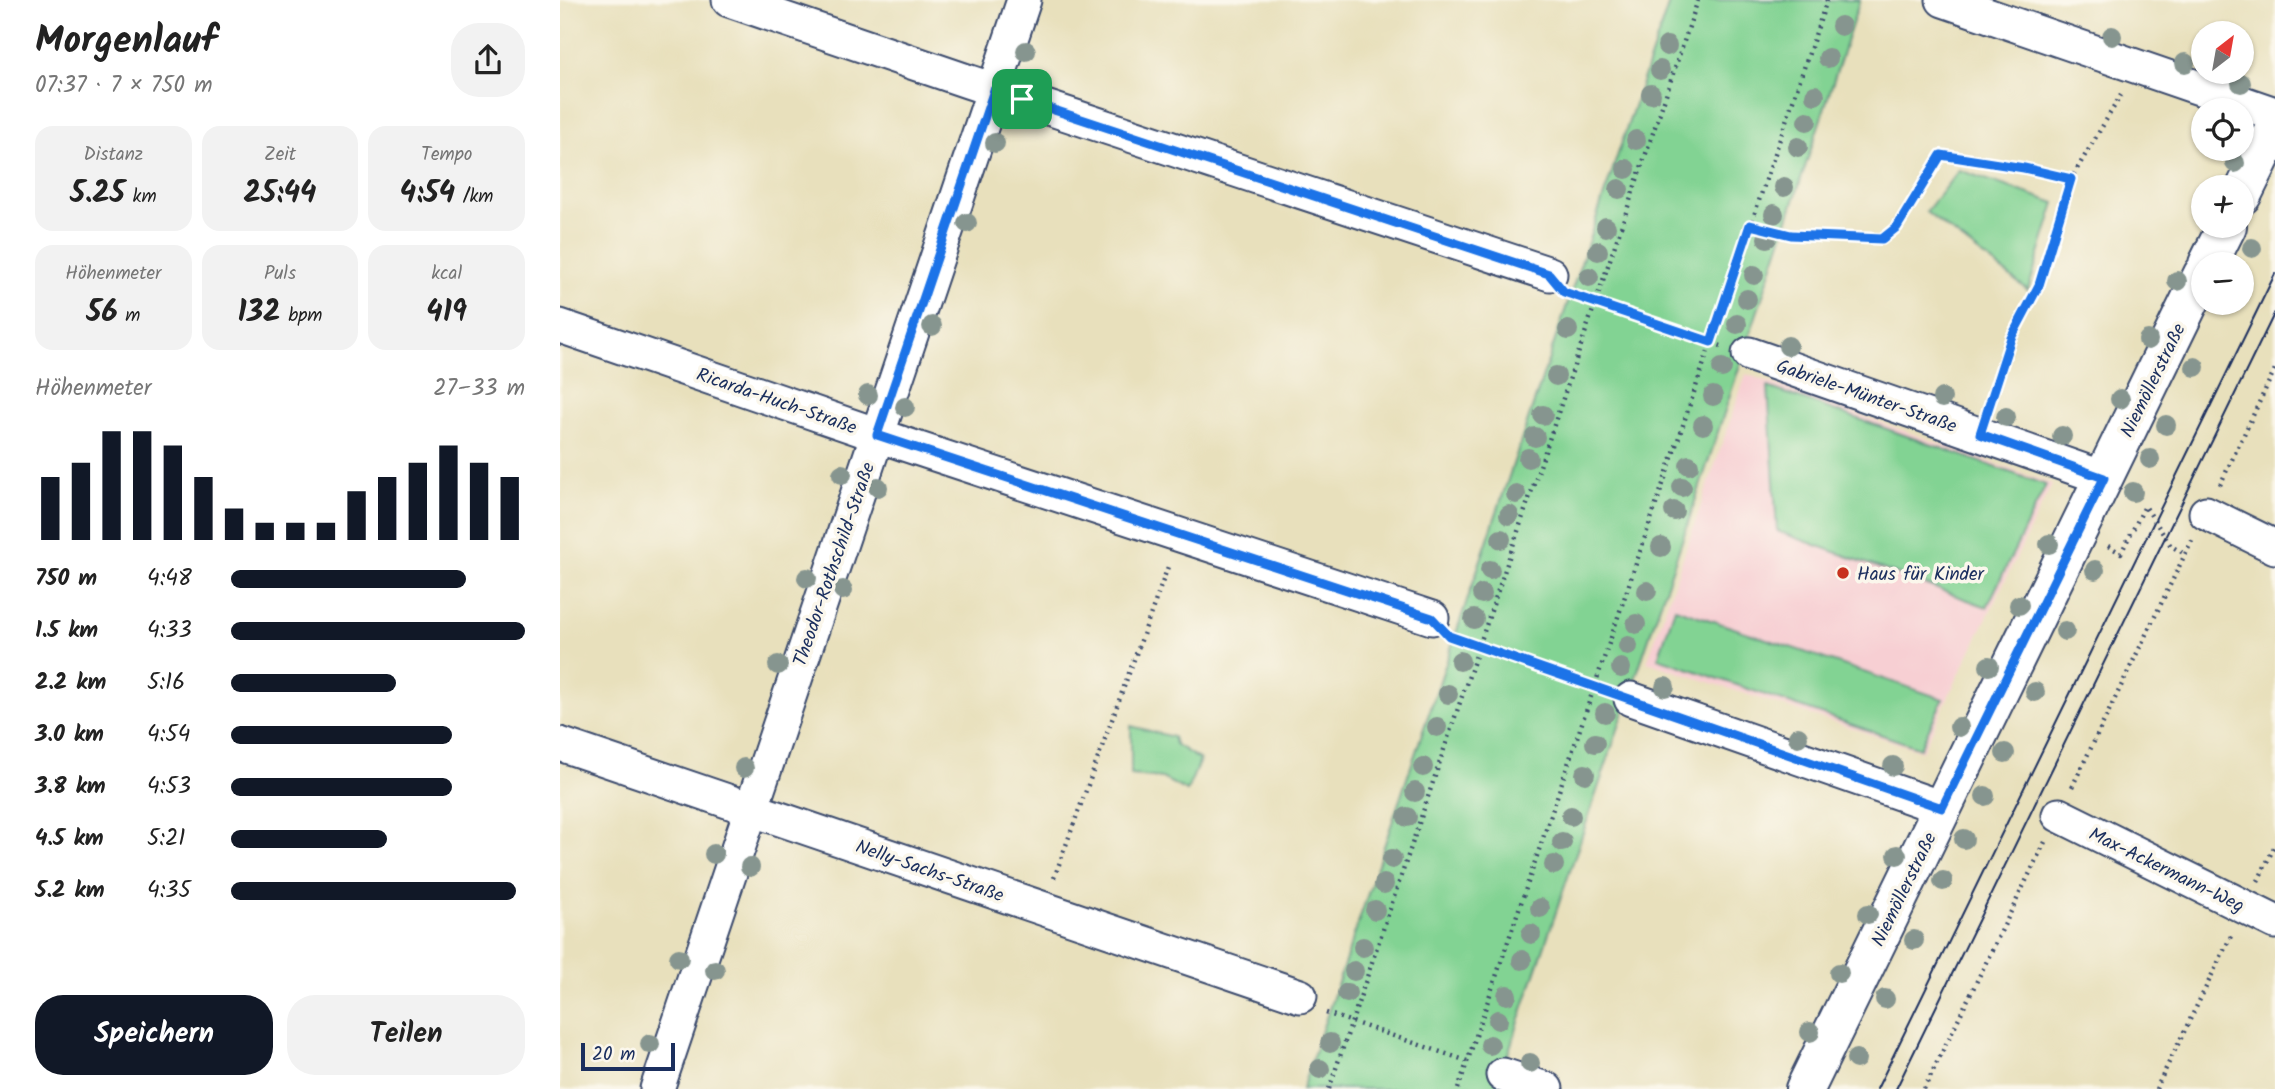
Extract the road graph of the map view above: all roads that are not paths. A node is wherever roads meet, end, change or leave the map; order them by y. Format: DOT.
graph roads {
  1 [pos="729,0"];
  2 [pos="1024,0"];
  3 [pos="1943,0"];
  4 [pos="994,90"];
  5 [pos="2275,114"];
  6 [pos="2275,128"];
  7 [pos="2252,175"];
  8 [pos="1549,274"];
  9 [pos="2191,299"];
  10 [pos="560,326"];
  11 [pos="1749,354"];
  12 [pos="877,435"];
  13 [pos="2104,478"];
  14 [pos="2206,513"];
  15 [pos="2275,547"];
  16 [pos="1432,618"];
  17 [pos="1631,699"];
  18 [pos="560,744"];
  19 [pos="1942,808"];
  20 [pos="751,809"];
  21 [pos="2059,815"];
  22 [pos="2275,922"];
  23 [pos="1300,996"];
  24 [pos="1503,1075"];
  25 [pos="657,1089"];
  26 [pos="1545,1089"];
  27 [pos="1805,1089"];
  1 -- 4 [label="street"];
  2 -- 4 [label="street, Theodor-Rothschild-Straße"];
  3 -- 5 [label="street"];
  4 -- 8 [label="street"];
  4 -- 12 [label="street, Theodor-Rothschild-Straße"];
  6 -- 7 [label="main road"];
  9 -- 13 [label="main road, Niemöllerstraße"];
  10 -- 12 [label="street, Ricarda-Huch-Straße"];
  11 -- 13 [label="street, Gabriele-Münter-Straße"];
  12 -- 16 [label="street, Ricarda-Huch-Straße"];
  12 -- 20 [label="street, Theodor-Rothschild-Straße"];
  13 -- 19 [label="main road, Niemöllerstraße"];
  14 -- 15 [label="street"];
  17 -- 19 [label="street"];
  18 -- 20 [label="street, Nelly-Sachs-Straße"];
  19 -- 27 [label="main road, Niemöllerstraße"];
  20 -- 23 [label="street, Nelly-Sachs-Straße"];
  20 -- 25 [label="street, Theodor-Rothschild-Straße"];
  21 -- 22 [label="street, Max-Ackermann-Weg"];
  24 -- 26 [label="street"];
}
